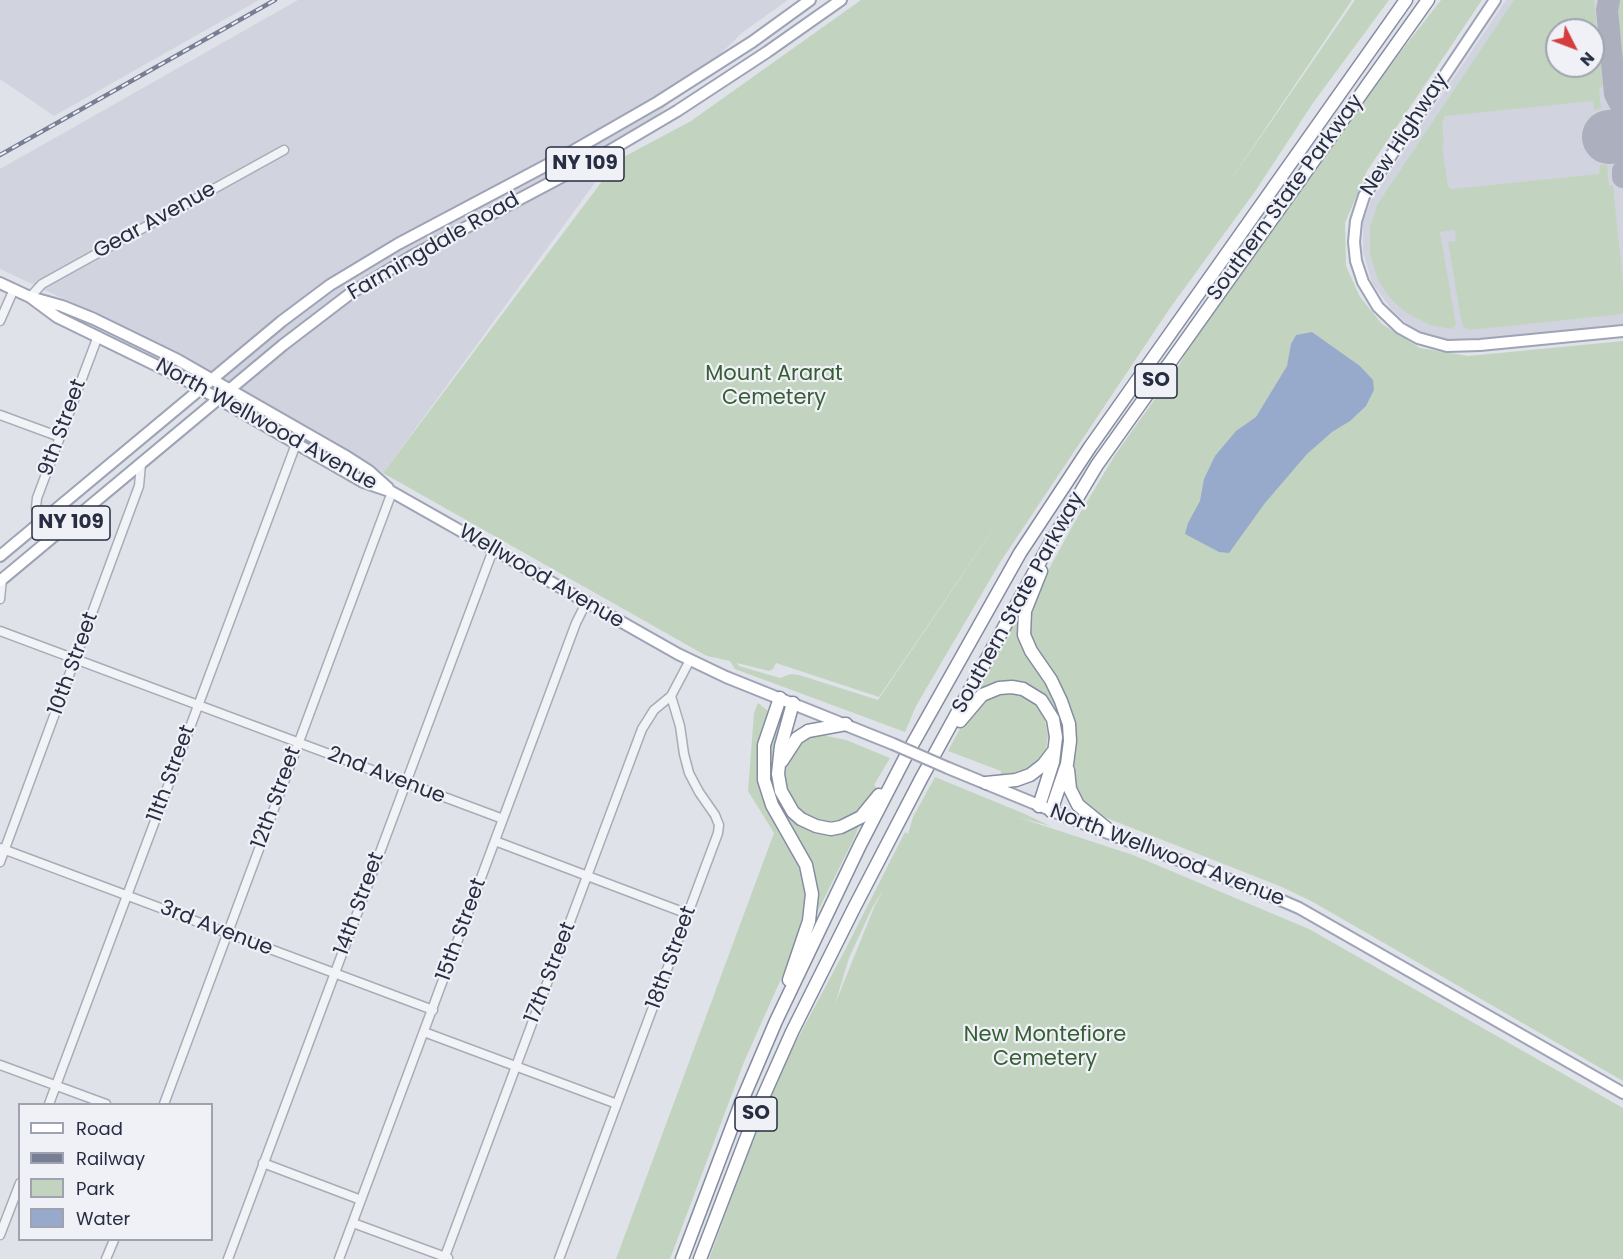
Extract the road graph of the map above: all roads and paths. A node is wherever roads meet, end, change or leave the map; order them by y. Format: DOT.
graph roads {
  1 [pos="810,0"];
  2 [pos="841,0"];
  3 [pos="1406,0"];
  4 [pos="1428,0"];
  5 [pos="1495,0"];
  6 [pos="284,150"];
  7 [pos="0,283"];
  8 [pos="14,290"];
  9 [pos="30,297"];
  10 [pos="0,321"];
  11 [pos="1623,331"];
  12 [pos="98,336"];
  13 [pos="212,379"];
  14 [pos="200,389"];
  15 [pos="230,390"];
  16 [pos="218,399"];
  17 [pos="0,415"];
  18 [pos="60,437"];
  19 [pos="296,444"];
  20 [pos="141,464"];
  21 [pos="392,492"];
  22 [pos="41,522"];
  23 [pos="1048,547"];
  24 [pos="493,550"];
  25 [pos="0,556"];
  26 [pos="1,580"];
  27 [pos="0,599"];
  28 [pos="586,603"];
  29 [pos="0,632"];
  30 [pos="76,660"];
  31 [pos="690,660"];
  32 [pos="671,696"];
  33 [pos="780,698"];
  34 [pos="793,703"];
  35 [pos="198,706"];
  36 [pos="846,724"];
  37 [pos="298,742"];
  38 [pos="1055,749"];
  39 [pos="907,754"];
  40 [pos="1067,764"];
  41 [pos="778,768"];
  42 [pos="921,779"];
  43 [pos="405,782"];
  44 [pos="986,783"];
  45 [pos="1039,806"];
  46 [pos="1052,811"];
  47 [pos="503,819"];
  48 [pos="1116,836"];
  49 [pos="495,842"];
  50 [pos="2,849"];
  51 [pos="0,862"];
  52 [pos="587,876"];
  53 [pos="127,895"];
  54 [pos="688,914"];
  55 [pos="228,933"];
  56 [pos="335,973"];
  57 [pos="433,1010"];
  58 [pos="776,1022"];
  59 [pos="424,1032"];
  60 [pos="0,1065"];
  61 [pos="516,1066"];
  62 [pos="56,1086"];
  63 [pos="1623,1093"];
  64 [pos="49,1103"];
  65 [pos="103,1103"];
  66 [pos="164,1103"];
  67 [pos="617,1104"];
  68 [pos="263,1163"];
  69 [pos="18,1189"];
  70 [pos="361,1200"];
  71 [pos="353,1223"];
  72 [pos="0,1235"];
  73 [pos="113,1241"];
  74 [pos="446,1258"];
  75 [pos="106,1259"];
  76 [pos="228,1259"];
  77 [pos="339,1259"];
  78 [pos="559,1259"];
  79 [pos="682,1259"];
  80 [pos="700,1259"];
  1 -- 13 [label="main road, Farmingdale Road / NY 109"];
  2 -- 15 [label="main road, Farmingdale Road / NY 109"];
  3 -- 39 [label="highway, Southern State Parkway / SO"];
  4 -- 23 [label="highway, Southern State Parkway / SO"];
  5 -- 11 [label="main road, New Highway"];
  6 -- 9 [label="street, Gear Avenue"];
  7 -- 8 [label="main road, North Wellwood Avenue"];
  8 -- 9 [label="main road, North Wellwood Avenue"];
  8 -- 10 [label="street"];
  9 -- 12 [label="main road, North Wellwood Avenue"];
  9 -- 13 [label="main road, North Wellwood Avenue"];
  12 -- 14 [label="main road, North Wellwood Avenue"];
  12 -- 18 [label="street, 9th Street"];
  13 -- 14 [label="main road, Farmingdale Road / NY 109"];
  13 -- 15 [label="main road, North Wellwood Avenue"];
  14 -- 16 [label="main road, North Wellwood Avenue"];
  14 -- 22 [label="main road, Farmingdale Road / NY 109"];
  15 -- 16 [label="main road, Farmingdale Road / NY 109"];
  15 -- 21 [label="main road, North Wellwood Avenue"];
  16 -- 19 [label="main road, North Wellwood Avenue"];
  16 -- 20 [label="main road, Farmingdale Road / NY 109"];
  17 -- 18 [label="street"];
  18 -- 22 [label="street, 9th Street"];
  19 -- 21 [label="main road, North Wellwood Avenue"];
  19 -- 35 [label="street, 11th Street"];
  20 -- 26 [label="main road, Farmingdale Road / NY 109"];
  20 -- 30 [label="street, 10th Street"];
  21 -- 24 [label="main road, Wellwood Avenue"];
  21 -- 37 [label="street, 12th Street"];
  22 -- 25 [label="main road, Farmingdale Road / NY 109"];
  23 -- 40 [label="highway"];
  23 -- 42 [label="highway, Southern State Parkway / SO"];
  24 -- 28 [label="main road, Wellwood Avenue"];
  24 -- 43 [label="street, 14th Street"];
  26 -- 27 [label="street"];
  28 -- 31 [label="main road, Wellwood Avenue"];
  28 -- 47 [label="street, 15th Street"];
  29 -- 30 [label="street, 2nd Avenue"];
  30 -- 35 [label="street, 2nd Avenue"];
  30 -- 50 [label="street, 10th Street"];
  31 -- 32 [label="street"];
  31 -- 33 [label="main road, North Wellwood Avenue"];
  32 -- 52 [label="street, 17th Street"];
  32 -- 54 [label="street, 18th Street"];
  33 -- 34 [label="main road, North Wellwood Avenue"];
  33 -- 58 [label="highway"];
  34 -- 36 [label="main road, North Wellwood Avenue"];
  34 -- 41 [label="highway"];
  35 -- 37 [label="street, 2nd Avenue"];
  35 -- 53 [label="street, 11th Street"];
  36 -- 41 [label="highway"];
  36 -- 44 [label="main road, North Wellwood Avenue, bridge"];
  37 -- 43 [label="street, 2nd Avenue"];
  37 -- 55 [label="street, 12th Street"];
  38 -- 42 [label="highway"];
  38 -- 44 [label="highway"];
  38 -- 45 [label="highway"];
  39 -- 41 [label="highway"];
  39 -- 58 [label="highway, Southern State Parkway / SO"];
  40 -- 46 [label="highway"];
  40 -- 48 [label="highway"];
  42 -- 80 [label="highway, Southern State Parkway / SO"];
  43 -- 47 [label="street, 2nd Avenue"];
  43 -- 56 [label="street, 14th Street"];
  44 -- 45 [label="main road, North Wellwood Avenue"];
  45 -- 46 [label="main road, North Wellwood Avenue"];
  46 -- 48 [label="main road, North Wellwood Avenue"];
  47 -- 49 [label="street, 15th Street"];
  48 -- 63 [label="main road, North Wellwood Avenue"];
  49 -- 52 [label="street"];
  49 -- 57 [label="street, 15th Street"];
  50 -- 51 [label="street, 10th Street"];
  50 -- 53 [label="street, 3rd Avenue"];
  52 -- 54 [label="street"];
  52 -- 61 [label="street, 17th Street"];
  53 -- 55 [label="street, 3rd Avenue"];
  53 -- 62 [label="street, 11th Street"];
  54 -- 67 [label="street, 18th Street"];
  55 -- 56 [label="street, 3rd Avenue"];
  55 -- 66 [label="street, 12th Street"];
  56 -- 57 [label="street, 3rd Avenue"];
  56 -- 68 [label="street, 14th Street"];
  57 -- 59 [label="street, 15th Street"];
  58 -- 79 [label="highway, Southern State Parkway / SO"];
  59 -- 61 [label="street"];
  59 -- 70 [label="street, 15th Street"];
  60 -- 62 [label="street"];
  61 -- 67 [label="street"];
  61 -- 74 [label="street, 17th Street"];
  62 -- 64 [label="street, 11th Street"];
  62 -- 65 [label="street"];
  67 -- 78 [label="street, 18th Street"];
  68 -- 70 [label="street"];
  68 -- 76 [label="street, 14th Street"];
  69 -- 72 [label="street"];
  70 -- 71 [label="street, 15th Street"];
  71 -- 74 [label="street"];
  71 -- 77 [label="street, 15th Street"];
  73 -- 75 [label="street"];
}
